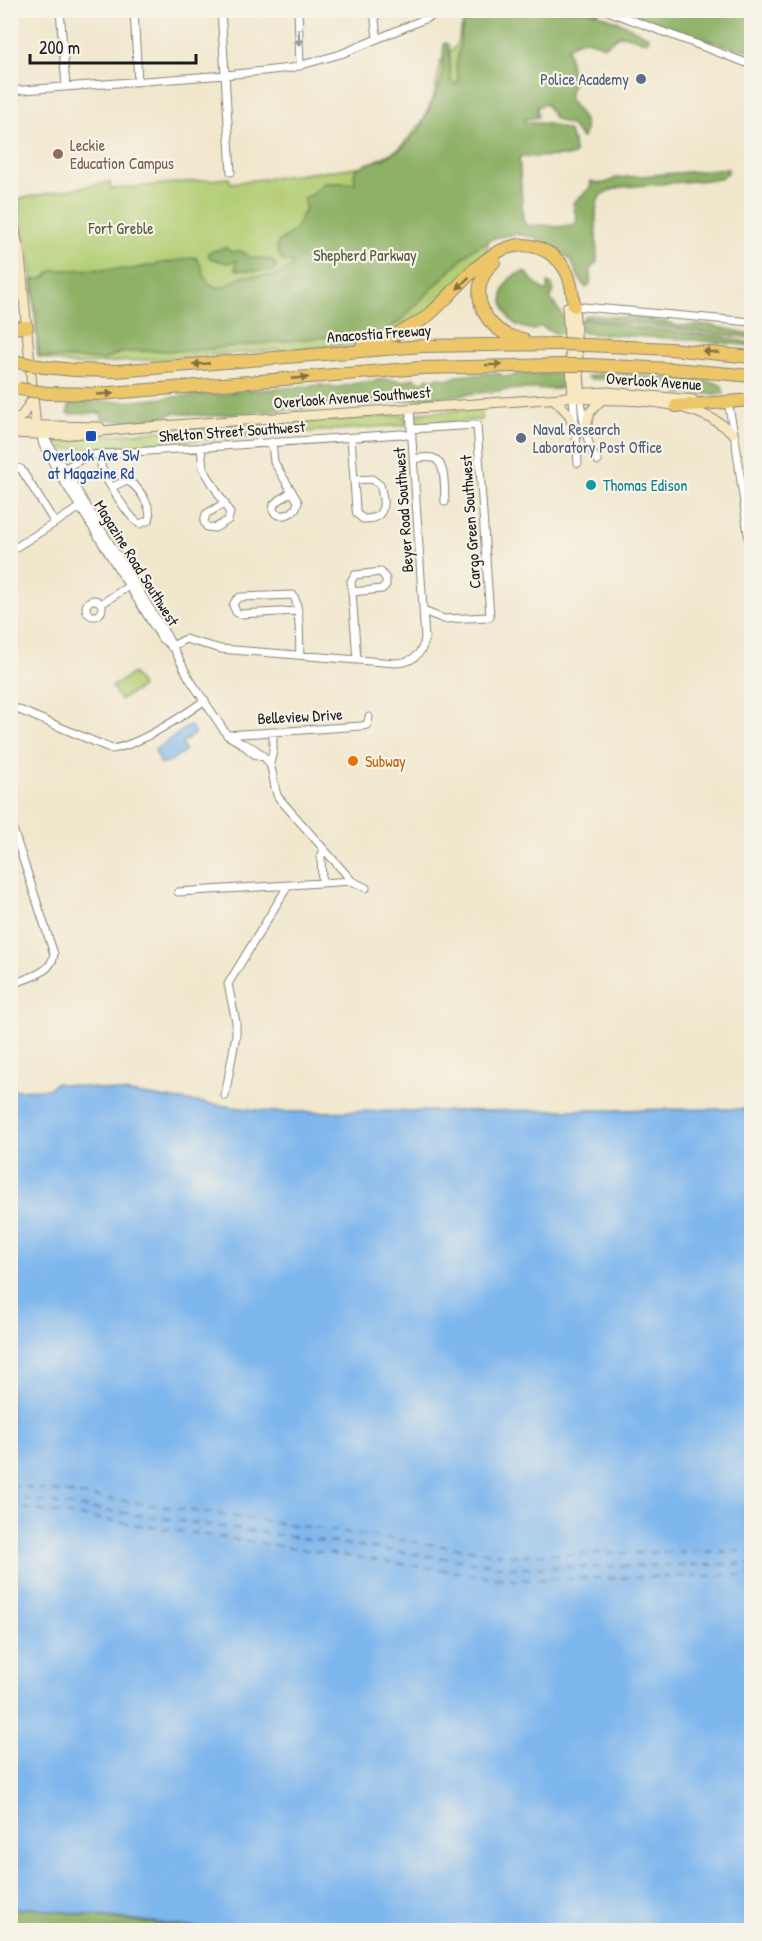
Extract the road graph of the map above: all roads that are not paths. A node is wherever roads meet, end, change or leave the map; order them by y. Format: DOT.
graph roads {
  1 [pos="60,10"];
  2 [pos="134,10"];
  3 [pos="221,10"];
  4 [pos="298,10"];
  5 [pos="374,10"];
  6 [pos="447,10"];
  7 [pos="605,10"];
  8 [pos="377,39"];
  9 [pos="752,65"];
  10 [pos="300,66"];
  11 [pos="226,75"];
  12 [pos="138,82"];
  13 [pos="66,87"];
  14 [pos="10,91"];
  15 [pos="231,172"];
  16 [pos="10,208"];
  17 [pos="570,306"];
  18 [pos="752,322"];
  19 [pos="27,327"];
  20 [pos="10,328"];
  21 [pos="560,342"];
  22 [pos="752,357"];
  23 [pos="239,361"];
  24 [pos="14,362"];
  25 [pos="752,376"];
  26 [pos="15,389"];
  27 [pos="578,397"];
  28 [pos="33,398"];
  29 [pos="554,399"];
  30 [pos="602,399"];
  31 [pos="752,400"];
  32 [pos="728,402"];
  33 [pos="676,406"];
  34 [pos="410,409"];
  35 [pos="10,423"];
  36 [pos="477,425"];
  37 [pos="586,427"];
  38 [pos="39,430"];
  39 [pos="575,430"];
  40 [pos="10,433"];
  41 [pos="411,433"];
  42 [pos="734,433"];
  43 [pos="351,437"];
  44 [pos="272,442"];
  45 [pos="201,447"];
  46 [pos="101,454"];
  47 [pos="413,459"];
  48 [pos="598,461"];
  49 [pos="578,463"];
  50 [pos="10,466"];
  51 [pos="61,471"];
  52 [pos="354,480"];
  53 [pos="112,487"];
  54 [pos="292,491"];
  55 [pos="225,502"];
  56 [pos="445,502"];
  57 [pos="82,505"];
  58 [pos="55,523"];
  59 [pos="10,551"];
  60 [pos="752,564"];
  61 [pos="132,584"];
  62 [pos="352,592"];
  63 [pos="101,604"];
  64 [pos="423,610"];
  65 [pos="297,611"];
  66 [pos="171,647"];
  67 [pos="300,656"];
  68 [pos="357,660"];
  69 [pos="205,700"];
  70 [pos="10,706"];
  71 [pos="369,717"];
  72 [pos="273,732"];
  73 [pos="227,735"];
  74 [pos="270,764"];
  75 [pos="10,820"];
  76 [pos="21,850"];
  77 [pos="324,850"];
  78 [pos="11,853"];
  79 [pos="352,881"];
  80 [pos="322,883"];
  81 [pos="286,885"];
  82 [pos="366,888"];
  83 [pos="178,892"];
  84 [pos="10,985"];
  85 [pos="225,1096"];
  1 -- 13 [label="street"];
  2 -- 12 [label="street"];
  3 -- 11 [label="street"];
  4 -- 10 [label="street, one-way"];
  5 -- 8 [label="street"];
  6 -- 8 [label="street"];
  7 -- 9 [label="street"];
  8 -- 10 [label="street"];
  10 -- 11 [label="street"];
  11 -- 12 [label="street"];
  11 -- 15 [label="street"];
  12 -- 13 [label="street"];
  13 -- 14 [label="street"];
  16 -- 19 [label="street"];
  17 -- 18 [label="street"];
  17 -- 21 [label="highway"];
  17 -- 23 [label="highway, one-way"];
  17 -- 27 [label="street"];
  19 -- 20 [label="highway"];
  19 -- 28 [label="street"];
  22 -- 21 [label="highway, Anacostia Freeway, one-way, bridge"];
  21 -- 23 [label="highway, Anacostia Freeway"];
  23 -- 24 [label="highway, Anacostia Freeway, one-way, bridge"];
  26 -- 25 [label="highway, one-way, bridge"];
  27 -- 29 [label="street, Overlook Avenue Southwest"];
  27 -- 30 [label="street, Overlook Avenue"];
  27 -- 32 [label="street, Overlook Avenue"];
  27 -- 37 [label="street"];
  27 -- 39 [label="street"];
  28 -- 35 [label="street"];
  28 -- 38 [label="street"];
  29 -- 34 [label="street, Overlook Avenue Southwest"];
  29 -- 39 [label="street"];
  30 -- 33 [label="street, Overlook Avenue"];
  30 -- 37 [label="street"];
  31 -- 32 [label="highway"];
  32 -- 33 [label="highway"];
  32 -- 42 [label="street"];
  33 -- 42 [label="street, Overlook Avenue"];
  34 -- 38 [label="street, Overlook Avenue Southwest"];
  34 -- 41 [label="street, Beyer Road Southwest"];
  35 -- 38 [label="street, Overlook Avenue Southwest"];
  36 -- 41 [label="street, Shelton Street Southwest"];
  36 -- 64 [label="street, Cargo Green Southwest"];
  37 -- 48 [label="street"];
  38 -- 40 [label="street, Overlook Avenue Southwest"];
  38 -- 51 [label="street, Magazine Road Southwest"];
  39 -- 49 [label="street"];
  41 -- 43 [label="street, Shelton Street Southwest"];
  41 -- 47 [label="street, Beyer Road Southwest"];
  42 -- 60 [label="street"];
  43 -- 44 [label="street, Shelton Street Southwest"];
  43 -- 52 [label="street"];
  44 -- 45 [label="street, Shelton Street Southwest"];
  44 -- 54 [label="street"];
  45 -- 46 [label="street, Shelton Street Southwest"];
  45 -- 55 [label="street"];
  46 -- 51 [label="street, Shelton Street Southwest"];
  46 -- 53 [label="street"];
  47 -- 56 [label="street"];
  47 -- 64 [label="street, Beyer Road Southwest"];
  50 -- 58 [label="street"];
  51 -- 57 [label="street, Magazine Road Southwest"];
  52 -- 52 [label="street"];
  53 -- 53 [label="street"];
  57 -- 58 [label="street"];
  57 -- 61 [label="street, Magazine Road Southwest"];
  58 -- 59 [label="street"];
  61 -- 63 [label="street"];
  61 -- 66 [label="street, Magazine Road Southwest"];
  62 -- 62 [label="street, Beyer Road Southwest"];
  62 -- 68 [label="street"];
  64 -- 68 [label="street, Beyer Road Southwest"];
  65 -- 65 [label="street"];
  65 -- 67 [label="street"];
  66 -- 67 [label="street, Beyer Road Southwest"];
  66 -- 69 [label="street, Magazine Road Southwest"];
  67 -- 68 [label="street, Beyer Road Southwest"];
  69 -- 70 [label="street"];
  69 -- 73 [label="street, Magazine Road Southwest"];
  71 -- 72 [label="street, Belleview Drive"];
  72 -- 73 [label="street, Belleview Drive"];
  72 -- 74 [label="street"];
  73 -- 74 [label="street"];
  74 -- 77 [label="street"];
  75 -- 76 [label="street"];
  76 -- 78 [label="street"];
  76 -- 84 [label="street"];
  77 -- 79 [label="street"];
  77 -- 80 [label="street"];
  79 -- 80 [label="street"];
  79 -- 82 [label="street"];
  80 -- 81 [label="street"];
  81 -- 83 [label="street"];
  81 -- 85 [label="street"];
}
